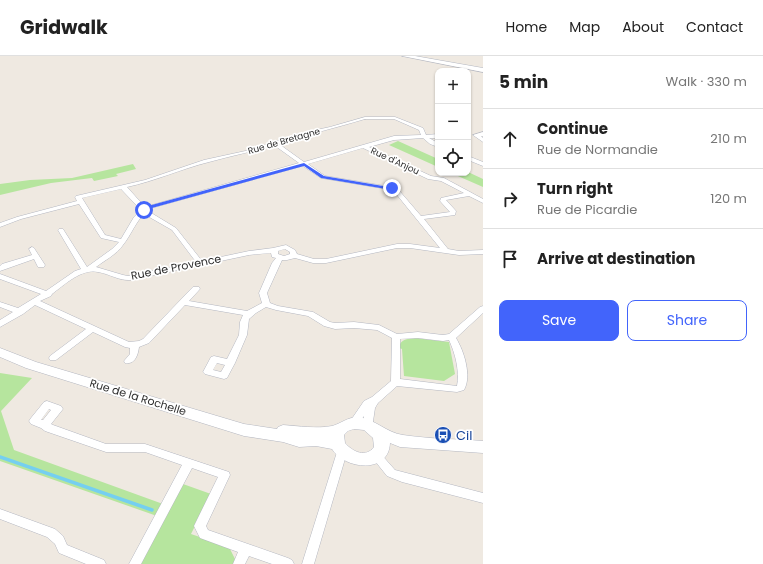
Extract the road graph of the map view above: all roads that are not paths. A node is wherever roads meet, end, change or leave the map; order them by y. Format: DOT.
graph roads {
  1 [pos="405,56"];
  2 [pos="482,69"];
  3 [pos="483,134"];
  4 [pos="471,135"];
  5 [pos="476,135"];
  6 [pos="424,136"];
  7 [pos="435,136"];
  8 [pos="483,140"];
  9 [pos="274,143"];
  10 [pos="435,144"];
  11 [pos="365,147"];
  12 [pos="471,159"];
  13 [pos="483,164"];
  14 [pos="304,165"];
  15 [pos="123,187"];
  16 [pos="469,194"];
  17 [pos="483,201"];
  18 [pos="81,202"];
  19 [pos="144,210"];
  20 [pos="19,218"];
  21 [pos="419,218"];
  22 [pos="0,219"];
  23 [pos="0,225"];
  24 [pos="61,230"];
  25 [pos="123,240"];
  26 [pos="32,249"];
  27 [pos="275,250"];
  28 [pos="445,251"];
  29 [pos="483,252"];
  30 [pos="294,255"];
  31 [pos="36,256"];
  32 [pos="280,258"];
  33 [pos="200,263"];
  34 [pos="98,264"];
  35 [pos="41,265"];
  36 [pos="0,269"];
  37 [pos="87,269"];
  38 [pos="0,276"];
  39 [pos="196,290"];
  40 [pos="48,294"];
  41 [pos="35,302"];
  42 [pos="182,302"];
  43 [pos="0,304"];
  44 [pos="266,304"];
  45 [pos="483,310"];
  46 [pos="20,312"];
  47 [pos="249,314"];
  48 [pos="0,324"];
  49 [pos="91,329"];
  50 [pos="396,337"];
  51 [pos="451,337"];
  52 [pos="135,345"];
  53 [pos="0,352"];
  54 [pos="53,358"];
  55 [pos="0,360"];
  56 [pos="128,361"];
  57 [pos="230,363"];
  58 [pos="31,365"];
  59 [pos="395,382"];
  60 [pos="375,400"];
  61 [pos="46,425"];
  62 [pos="365,426"];
  63 [pos="400,441"];
  64 [pos="339,442"];
  65 [pos="483,447"];
  66 [pos="379,452"];
  67 [pos="189,463"];
  68 [pos="483,498"];
  69 [pos="0,514"];
  70 [pos="246,549"];
  71 [pos="100,564"];
  72 [pos="135,564"];
  73 [pos="239,564"];
  74 [pos="288,564"];
  75 [pos="308,564"];
  1 -- 2 [label="main road"];
  3 -- 5 [label="street"];
  4 -- 5 [label="street"];
  5 -- 8 [label="street"];
  6 -- 7 [label="street"];
  6 -- 9 [label="street, Rue de Bretagne"];
  6 -- 10 [label="street, Rue de Bretagne"];
  6 -- 11 [label="street"];
  9 -- 14 [label="street"];
  9 -- 15 [label="street, Rue de Bretagne"];
  11 -- 14 [label="street"];
  11 -- 16 [label="street, Rue d'Anjou"];
  12 -- 13 [label="street"];
  14 -- 19 [label="street"];
  14 -- 21 [label="street"];
  15 -- 18 [label="street, Rue de Bretagne"];
  15 -- 19 [label="street"];
  16 -- 17 [label="street, Rue d'Anjou"];
  16 -- 21 [label="street"];
  18 -- 20 [label="street"];
  18 -- 25 [label="street"];
  19 -- 25 [label="street"];
  19 -- 33 [label="street"];
  20 -- 22 [label="street"];
  20 -- 23 [label="street"];
  21 -- 28 [label="street"];
  24 -- 37 [label="street"];
  25 -- 34 [label="street"];
  26 -- 31 [label="street"];
  27 -- 30 [label="street, Rue de Provence"];
  27 -- 32 [label="street"];
  27 -- 33 [label="street, Rue de Provence"];
  28 -- 29 [label="street"];
  28 -- 30 [label="street"];
  30 -- 32 [label="street"];
  31 -- 35 [label="street"];
  31 -- 36 [label="street"];
  32 -- 44 [label="street"];
  33 -- 34 [label="street, Rue de Provence"];
  34 -- 37 [label="street, Rue de Provence"];
  37 -- 40 [label="street, Rue de Provence"];
  38 -- 40 [label="street"];
  39 -- 42 [label="street"];
  40 -- 41 [label="street, Rue de Provence"];
  41 -- 46 [label="street, Rue de Provence"];
  41 -- 49 [label="street"];
  42 -- 47 [label="street"];
  42 -- 52 [label="street"];
  43 -- 46 [label="street"];
  44 -- 47 [label="street"];
  44 -- 50 [label="street"];
  45 -- 51 [label="street"];
  46 -- 48 [label="street, Rue de Provence"];
  47 -- 57 [label="street"];
  49 -- 52 [label="street"];
  49 -- 54 [label="street"];
  50 -- 51 [label="street"];
  50 -- 59 [label="street"];
  51 -- 59 [label="street"];
  52 -- 56 [label="street"];
  53 -- 58 [label="main road, Rue de la Rochelle"];
  55 -- 58 [label="main road, Rue de la Rochelle"];
  58 -- 64 [label="main road, Rue de la Rochelle"];
  59 -- 60 [label="street"];
  60 -- 62 [label="street"];
  60 -- 62 [label="street"];
  61 -- 67 [label="street"];
  62 -- 63 [label="main road"];
  62 -- 64 [label="main road"];
  62 -- 66 [label="main road"];
  63 -- 65 [label="main road"];
  63 -- 66 [label="main road"];
  64 -- 66 [label="main road"];
  64 -- 75 [label="street"];
  66 -- 68 [label="street"];
  67 -- 70 [label="street"];
  67 -- 72 [label="street"];
  69 -- 71 [label="street"];
  70 -- 73 [label="street"];
  70 -- 74 [label="street"];
}
